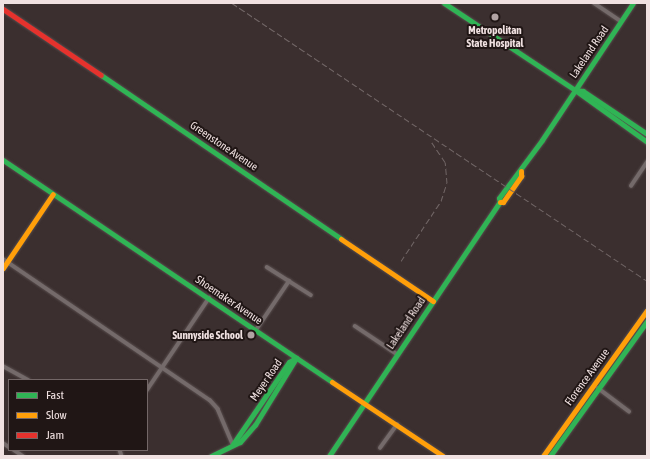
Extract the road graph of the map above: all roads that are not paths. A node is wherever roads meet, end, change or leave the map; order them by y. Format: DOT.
graph roads {
  1 [pos="444,3"];
  2 [pos="594,3"];
  3 [pos="633,3"];
  4 [pos="3,9"];
  5 [pos="621,21"];
  6 [pos="575,90"];
  7 [pos="647,134"];
  8 [pos="647,142"];
  9 [pos="3,160"];
  10 [pos="647,162"];
  11 [pos="631,186"];
  12 [pos="53,194"];
  13 [pos="5,261"];
  14 [pos="268,267"];
  15 [pos="3,268"];
  16 [pos="289,281"];
  17 [pos="311,295"];
  18 [pos="209,298"];
  19 [pos="433,301"];
  20 [pos="647,310"];
  21 [pos="647,321"];
  22 [pos="355,326"];
  23 [pos="256,330"];
  24 [pos="398,354"];
  25 [pos="296,358"];
  26 [pos="3,366"];
  27 [pos="162,367"];
  28 [pos="26,379"];
  29 [pos="596,387"];
  30 [pos="148,388"];
  31 [pos="364,403"];
  32 [pos="629,410"];
  33 [pos="397,425"];
  34 [pos="233,444"];
  35 [pos="380,448"];
  36 [pos="547,455"];
  37 [pos="211,456"];
  38 [pos="329,456"];
  39 [pos="443,456"];
  1 -- 6 [label="main road"];
  2 -- 5 [label="street"];
  3 -- 5 [label="main road, Lakeland Road"];
  4 -- 19 [label="main road, Greenstone Avenue"];
  5 -- 6 [label="main road, Lakeland Road"];
  6 -- 7 [label="main road"];
  6 -- 8 [label="main road"];
  6 -- 19 [label="main road, Lakeland Road"];
  9 -- 12 [label="main road, Shoemaker Avenue"];
  10 -- 11 [label="street"];
  12 -- 13 [label="main road"];
  12 -- 18 [label="main road, Shoemaker Avenue"];
  13 -- 15 [label="main road"];
  13 -- 27 [label="street"];
  14 -- 16 [label="street"];
  16 -- 17 [label="street"];
  16 -- 23 [label="street"];
  18 -- 23 [label="main road, Shoemaker Avenue"];
  18 -- 27 [label="street"];
  19 -- 24 [label="main road, Lakeland Road"];
  20 -- 29 [label="main road, Florence Avenue"];
  21 -- 29 [label="main road, Florence Avenue"];
  22 -- 24 [label="street"];
  23 -- 25 [label="main road, Shoemaker Avenue"];
  24 -- 31 [label="main road, Lakeland Road"];
  25 -- 31 [label="main road, Shoemaker Avenue"];
  25 -- 34 [label="main road, Meyer Road"];
  26 -- 28 [label="street"];
  27 -- 30 [label="street"];
  27 -- 34 [label="street"];
  29 -- 32 [label="street"];
  29 -- 36 [label="main road, Florence Avenue"];
  31 -- 33 [label="main road, Shoemaker Avenue"];
  31 -- 38 [label="main road, Lakeland Road"];
  33 -- 35 [label="street"];
  33 -- 39 [label="main road, Shoemaker Avenue"];
  34 -- 37 [label="main road, Meyer Road"];
}
